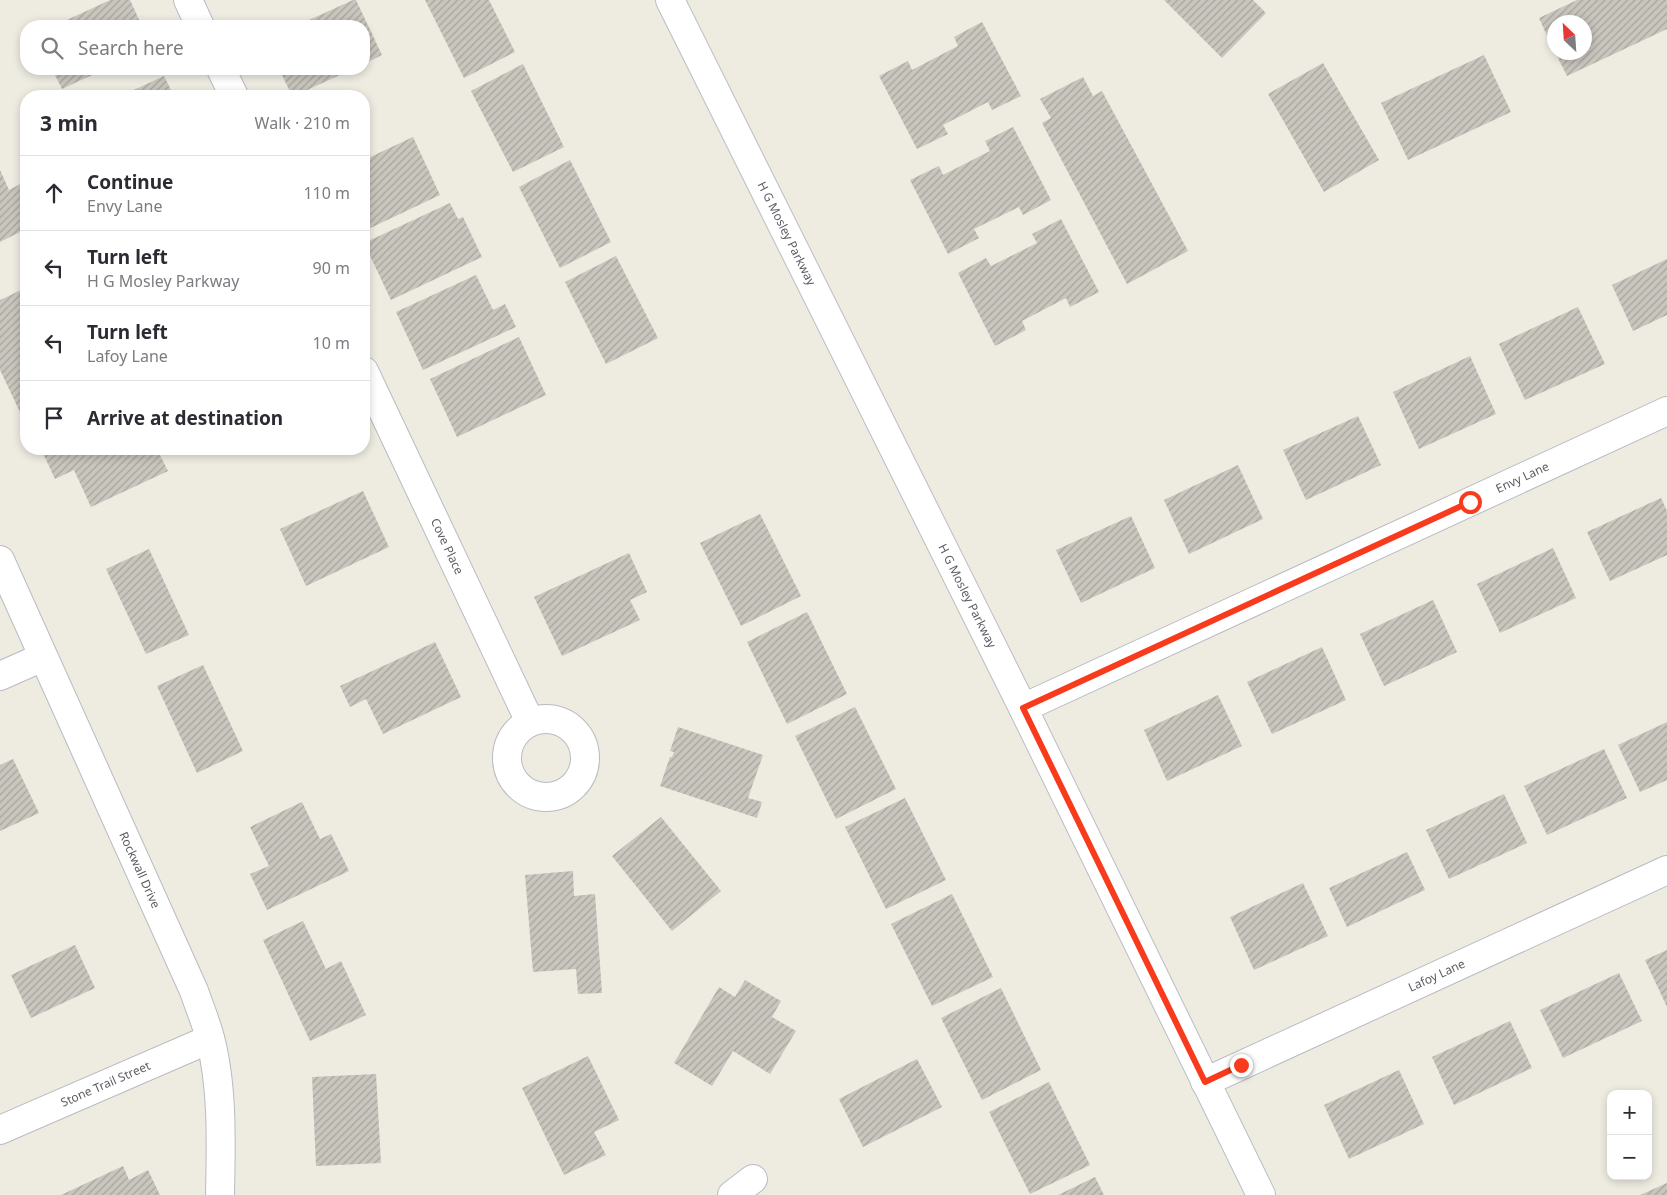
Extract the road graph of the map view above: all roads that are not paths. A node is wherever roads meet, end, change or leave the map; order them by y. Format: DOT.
graph roads {
  1 [pos="188,0"];
  2 [pos="670,0"];
  3 [pos="197,20"];
  4 [pos="223,75"];
  5 [pos="231,90"];
  6 [pos="370,384"];
  7 [pos="1667,411"];
  8 [pos="0,560"];
  9 [pos="43,657"];
  10 [pos="0,676"];
  11 [pos="1023,708"];
  12 [pos="530,722"];
  13 [pos="1667,870"];
  14 [pos="210,1038"];
  15 [pos="1205,1082"];
  16 [pos="0,1130"];
  17 [pos="754,1178"];
  18 [pos="220,1195"];
  19 [pos="732,1195"];
  20 [pos="1262,1195"];
  1 -- 3 [label="street"];
  2 -- 11 [label="street, H G Mosley Parkway"];
  4 -- 5 [label="street"];
  6 -- 12 [label="street, Cove Place"];
  7 -- 11 [label="street, Envy Lane"];
  8 -- 9 [label="street, Rockwall Drive"];
  9 -- 10 [label="street"];
  9 -- 14 [label="street, Rockwall Drive"];
  11 -- 15 [label="street, H G Mosley Parkway"];
  13 -- 15 [label="street, Lafoy Lane"];
  14 -- 16 [label="street, Stone Trail Street"];
  14 -- 18 [label="street, Rockwall Drive"];
  15 -- 20 [label="street, H G Mosley Parkway"];
  17 -- 19 [label="street"];
}
